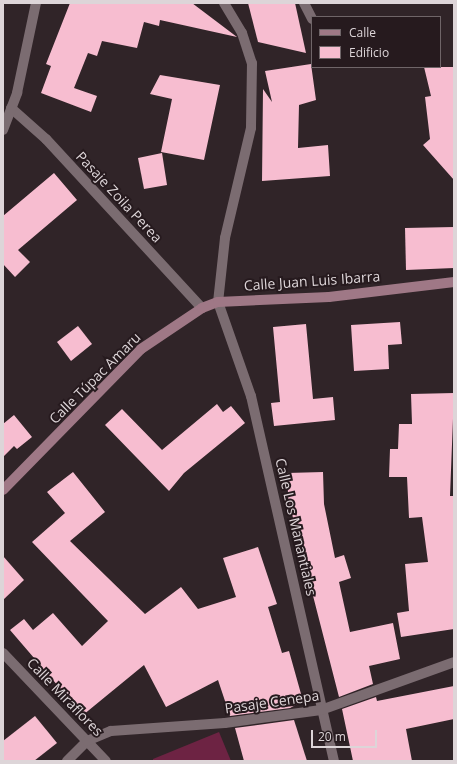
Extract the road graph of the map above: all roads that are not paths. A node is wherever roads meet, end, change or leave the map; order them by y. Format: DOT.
graph roads {
  1 [pos="36,3"];
  2 [pos="224,3"];
  3 [pos="304,3"];
  4 [pos="311,17"];
  5 [pos="11,108"];
  6 [pos="3,130"];
  7 [pos="454,282"];
  8 [pos="218,302"];
  9 [pos="202,308"];
  10 [pos="3,490"];
  11 [pos="3,653"];
  12 [pos="454,662"];
  13 [pos="321,710"];
  14 [pos="87,741"];
  15 [pos="68,761"];
  16 [pos="106,761"];
  17 [pos="334,761"];
  1 -- 5 [label="street"];
  2 -- 8 [label="street"];
  3 -- 4 [label="street"];
  5 -- 6 [label="street"];
  5 -- 9 [label="street, Pasaje Zoila Perea"];
  7 -- 8 [label="street, Calle Juan Luis Ibarra"];
  8 -- 9 [label="street, Calle Túpac Amaru"];
  8 -- 13 [label="street, Calle Los Manantiales"];
  9 -- 10 [label="street, Calle Túpac Amaru"];
  11 -- 14 [label="street, Calle Miraflores"];
  12 -- 13 [label="street, Pasaje Cenepa"];
  13 -- 14 [label="street, Pasaje Cenepa"];
  13 -- 17 [label="street, Calle Los Manantiales"];
  14 -- 15 [label="street"];
  14 -- 16 [label="street, Calle Miraflores"];
}
